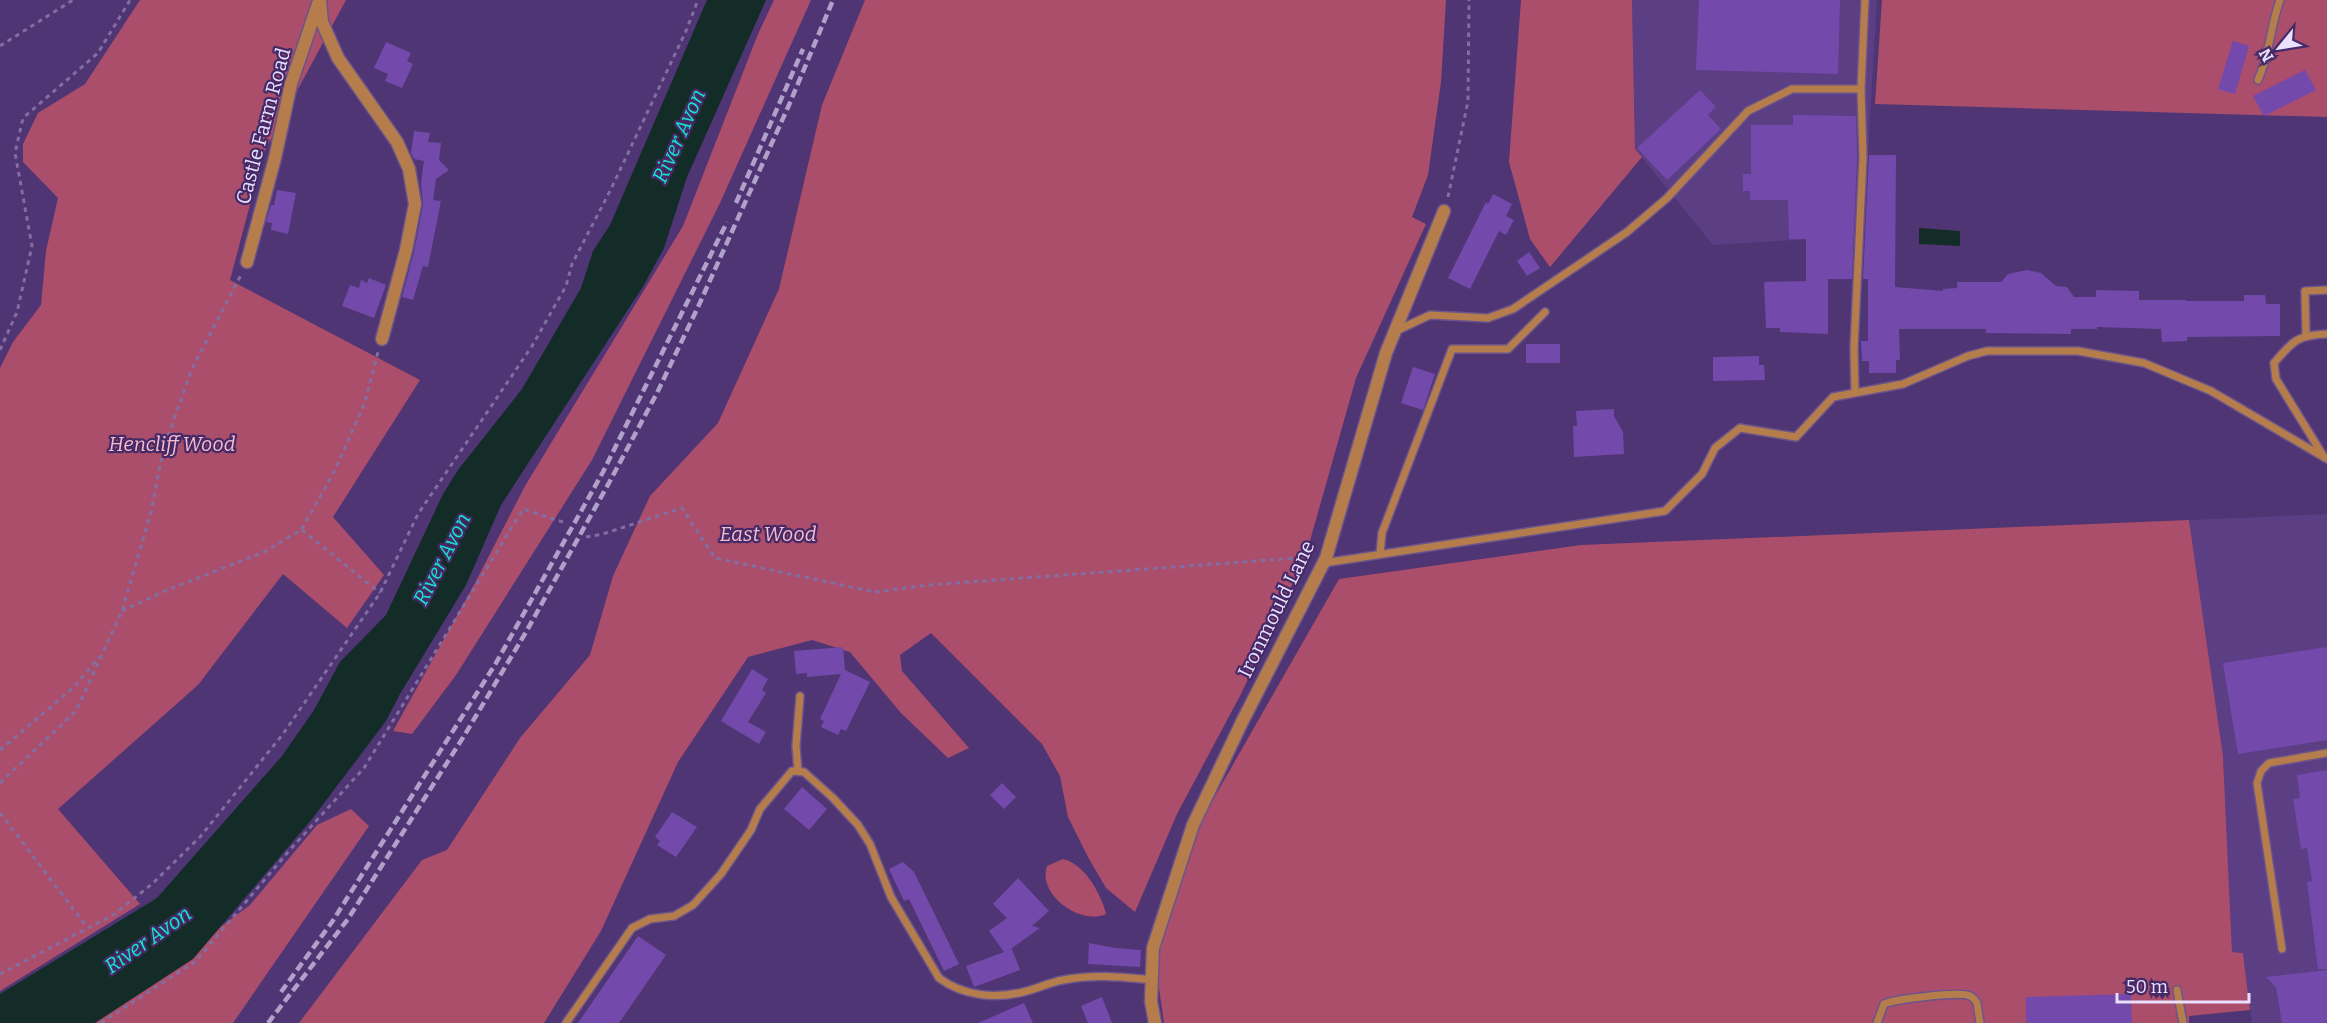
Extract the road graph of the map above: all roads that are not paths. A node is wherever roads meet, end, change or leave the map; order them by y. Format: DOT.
graph roads {
  1 [pos="320,0"];
  2 [pos="1865,0"];
  3 [pos="2280,0"];
  4 [pos="2258,80"];
  5 [pos="1861,89"];
  6 [pos="1444,211"];
  7 [pos="247,262"];
  8 [pos="2327,290"];
  9 [pos="1545,312"];
  10 [pos="1394,332"];
  11 [pos="2327,334"];
  12 [pos="2306,335"];
  13 [pos="382,339"];
  14 [pos="1855,392"];
  15 [pos="2326,459"];
  16 [pos="1380,554"];
  17 [pos="1325,560"];
  18 [pos="800,696"];
  19 [pos="2327,753"];
  20 [pos="798,771"];
  21 [pos="2283,949"];
  22 [pos="1152,980"];
  23 [pos="2177,990"];
  24 [pos="566,1023"];
  25 [pos="1155,1023"];
  26 [pos="1877,1023"];
  27 [pos="1980,1023"];
  28 [pos="2183,1023"];
  1 -- 7 [label="street, Castle Farm Road"];
  1 -- 13 [label="street, Castle Farm Road"];
  2 -- 5 [label="lane"];
  3 -- 4 [label="lane"];
  5 -- 10 [label="lane"];
  5 -- 14 [label="lane"];
  6 -- 10 [label="street, Ironmould Lane"];
  8 -- 12 [label="lane"];
  9 -- 16 [label="lane"];
  10 -- 17 [label="street, Ironmould Lane"];
  11 -- 12 [label="lane"];
  12 -- 15 [label="lane"];
  14 -- 15 [label="lane"];
  14 -- 16 [label="lane"];
  16 -- 17 [label="lane"];
  17 -- 22 [label="street, Ironmould Lane"];
  18 -- 20 [label="lane"];
  19 -- 21 [label="lane"];
  20 -- 22 [label="lane"];
  20 -- 24 [label="lane"];
  22 -- 25 [label="street, Ironmould Lane"];
  23 -- 28 [label="lane"];
  26 -- 27 [label="lane"];
}
